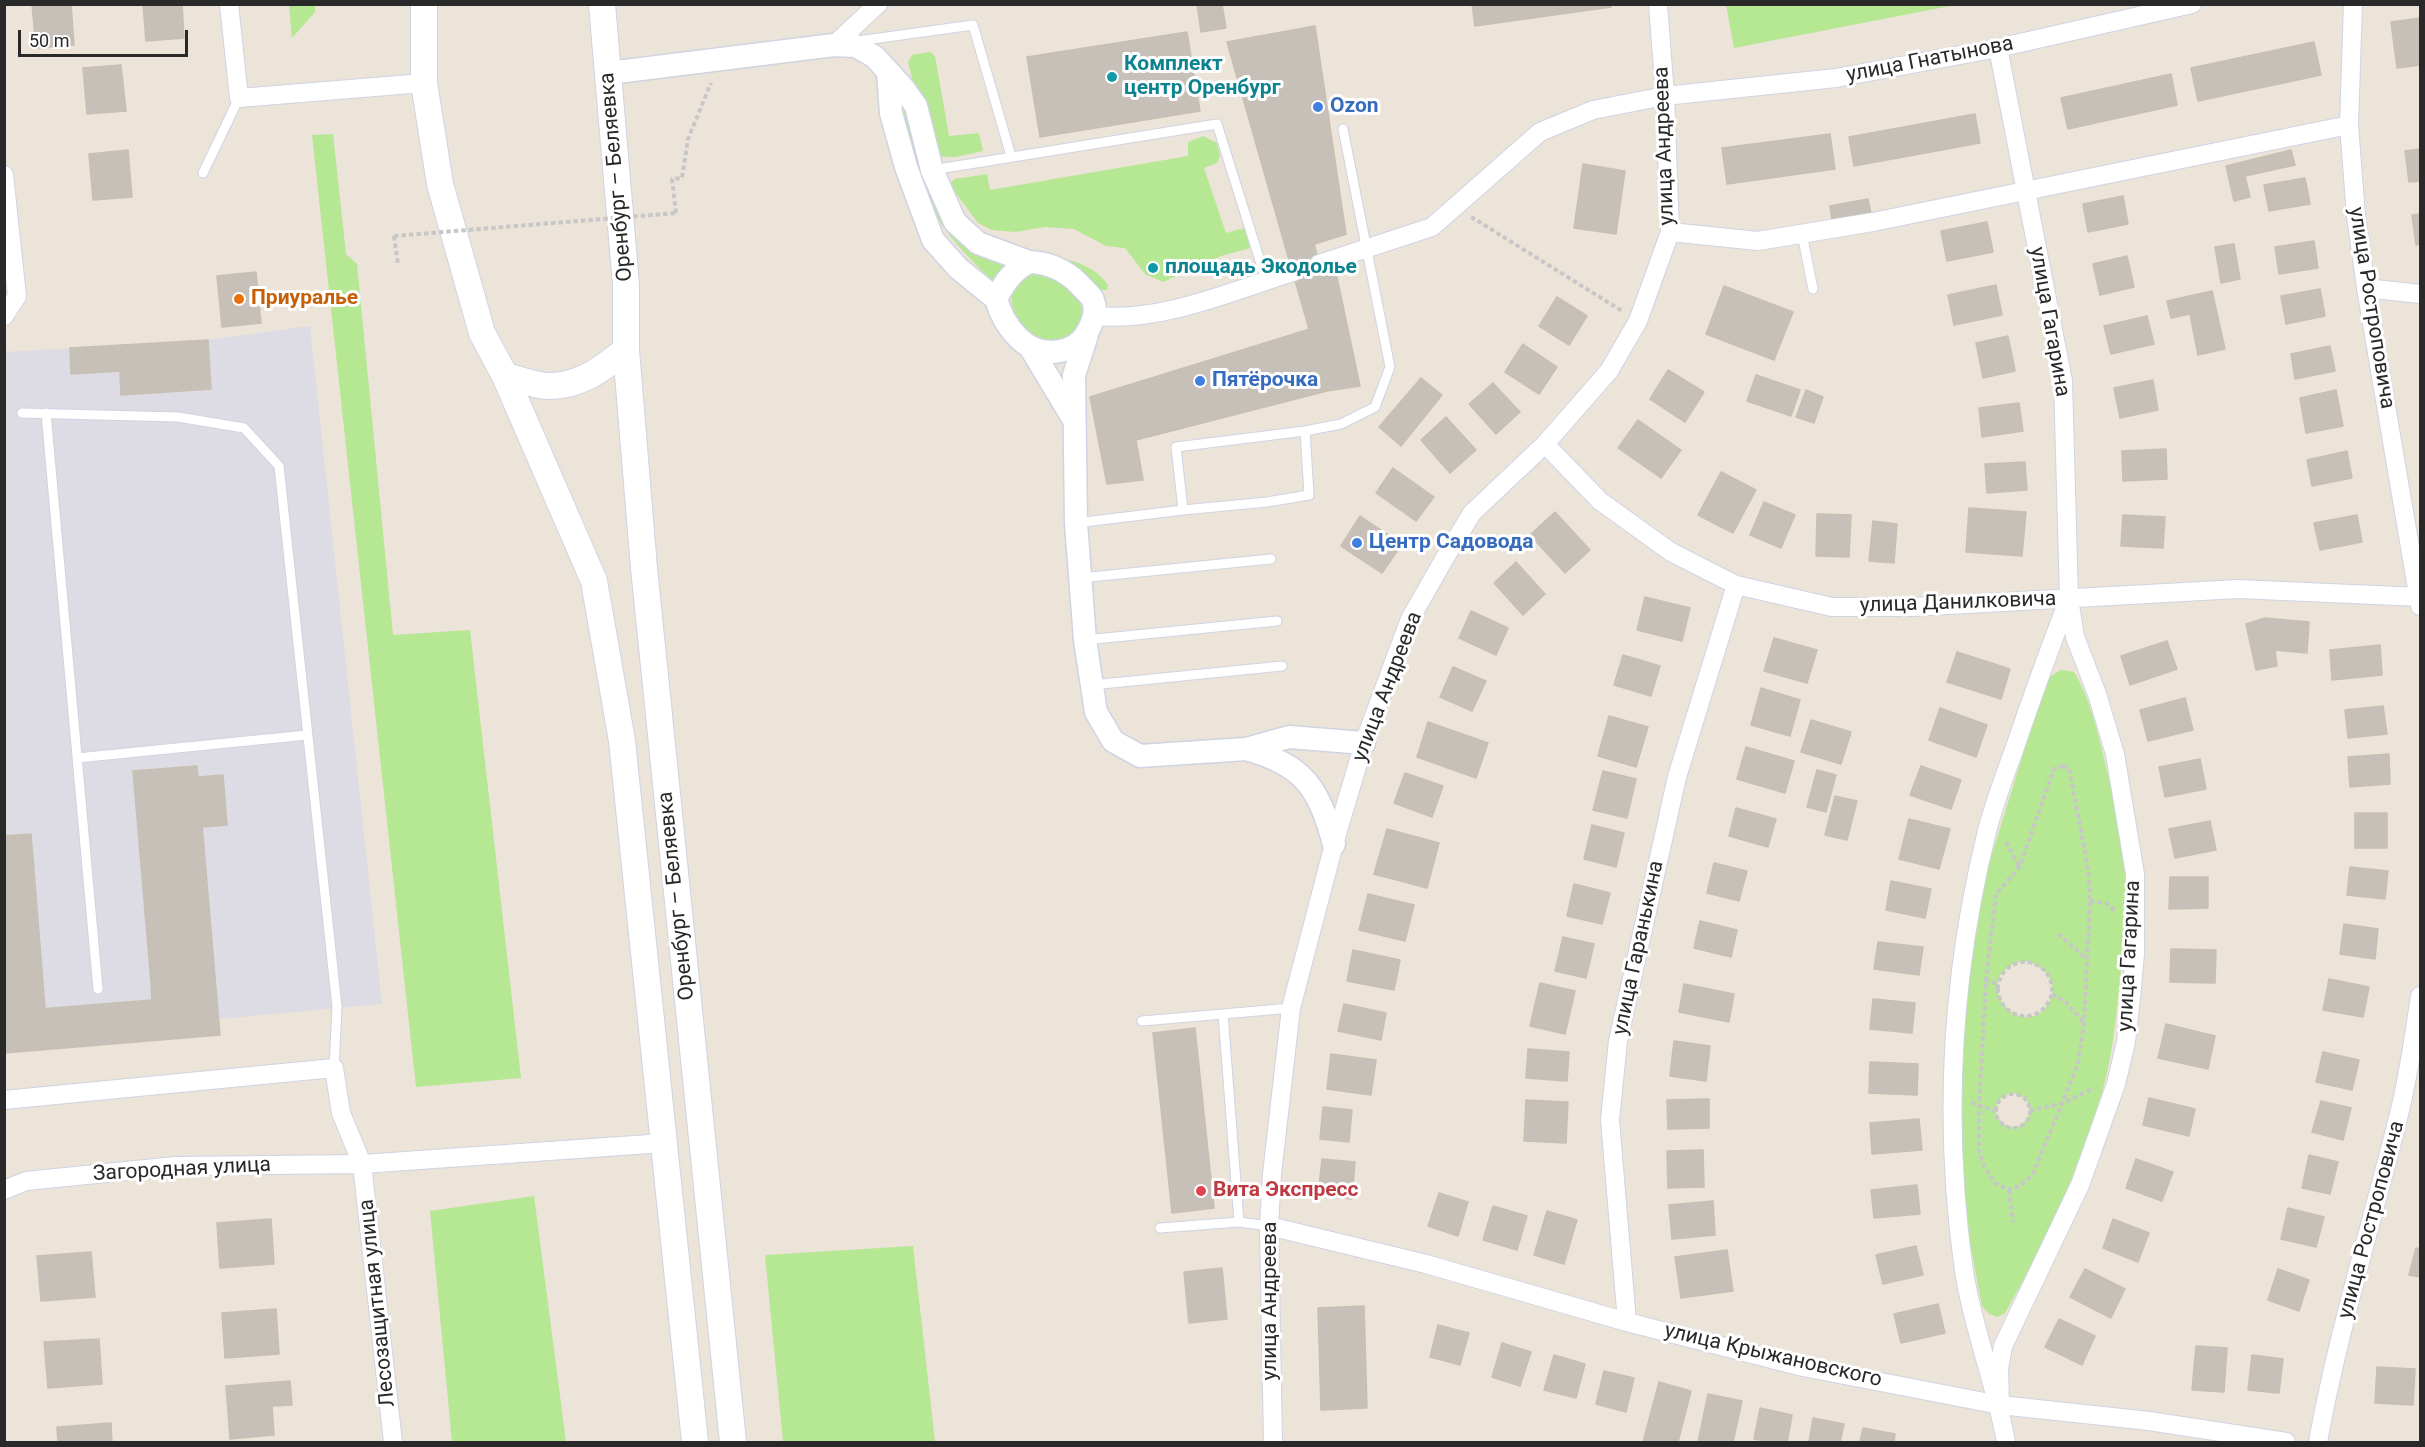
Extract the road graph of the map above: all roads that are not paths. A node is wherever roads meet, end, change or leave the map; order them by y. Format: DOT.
graph roads {
  1 [pos="229,4"];
  2 [pos="424,4"];
  3 [pos="602,4"];
  4 [pos="878,4"];
  5 [pos="1659,4"];
  6 [pos="2192,4"];
  7 [pos="2353,4"];
  8 [pos="834,45"];
  9 [pos="1998,48"];
  10 [pos="888,72"];
  11 [pos="609,73"];
  12 [pos="424,83"];
  13 [pos="1665,96"];
  14 [pos="239,98"];
  15 [pos="2349,125"];
  16 [pos="1343,129"];
  17 [pos="1011,156"];
  18 [pos="932,170"];
  19 [pos="203,172"];
  20 [pos="4,175"];
  21 [pos="2026,192"];
  22 [pos="1670,232"];
  23 [pos="1802,234"];
  24 [pos="1367,249"];
  25 [pos="1029,262"];
  26 [pos="1319,264"];
  27 [pos="1293,272"];
  28 [pos="1266,280"];
  29 [pos="2366,288"];
  30 [pos="1813,290"];
  31 [pos="2421,294"];
  32 [pos="996,299"];
  33 [pos="4,316"];
  34 [pos="1091,325"];
  35 [pos="1030,347"];
  36 [pos="626,350"];
  37 [pos="505,376"];
  38 [pos="22,413"];
  39 [pos="46,413"];
  40 [pos="1074,420"];
  41 [pos="1305,431"];
  42 [pos="1545,444"];
  43 [pos="1183,510"];
  44 [pos="1076,523"];
  45 [pos="1271,559"];
  46 [pos="1080,578"];
  47 [pos="1736,585"];
  48 [pos="2068,599"];
  49 [pos="2420,601"];
  50 [pos="1277,621"];
  51 [pos="1085,640"];
  52 [pos="1282,666"];
  53 [pos="1092,685"];
  54 [pos="308,735"];
  55 [pos="1364,743"];
  56 [pos="1246,749"];
  57 [pos="77,758"];
  58 [pos="1334,844"];
  59 [pos="98,989"];
  60 [pos="2421,996"];
  61 [pos="1291,1008"];
  62 [pos="1223,1014"];
  63 [pos="1142,1021"];
  64 [pos="334,1068"];
  65 [pos="4,1100"];
  66 [pos="664,1143"];
  67 [pos="362,1164"];
  68 [pos="4,1190"];
  69 [pos="1239,1222"];
  70 [pos="1269,1226"];
  71 [pos="1160,1228"];
  72 [pos="1627,1322"];
  73 [pos="2000,1405"];
  74 [pos="393,1443"];
  75 [pos="695,1443"];
  76 [pos="733,1443"];
  77 [pos="1273,1443"];
  78 [pos="2006,1443"];
  79 [pos="2286,1443"];
  80 [pos="2318,1443"];
  1 -- 14 [label="street"];
  2 -- 12 [label="main road, Оренбург – Беляевка"];
  3 -- 11 [label="main road, Оренбург – Беляевка"];
  4 -- 8 [label="street"];
  5 -- 13 [label="street, улица Андреева"];
  6 -- 9 [label="street, улица Гнатынова"];
  7 -- 15 [label="street, улица Ростроповича"];
  8 -- 10 [label="street"];
  8 -- 11 [label="street"];
  8 -- 17 [label="lane"];
  9 -- 13 [label="street, улица Гнатынова"];
  9 -- 21 [label="street, улица Гагарина"];
  10 -- 18 [label="street"];
  10 -- 32 [label="street"];
  11 -- 36 [label="main road, Оренбург – Беляевка"];
  12 -- 14 [label="street"];
  12 -- 37 [label="main road, Оренбург – Беляевка"];
  13 -- 22 [label="street, улица Андреева"];
  13 -- 24 [label="street, улица Гнатынова"];
  14 -- 19 [label="lane"];
  15 -- 21 [label="street"];
  15 -- 29 [label="street, улица Ростроповича"];
  16 -- 24 [label="lane"];
  17 -- 18 [label="lane"];
  17 -- 28 [label="lane"];
  18 -- 25 [label="street"];
  20 -- 33 [label="street"];
  21 -- 23 [label="street"];
  21 -- 48 [label="street, улица Гагарина"];
  22 -- 23 [label="street"];
  22 -- 42 [label="street, улица Андреева"];
  23 -- 30 [label="lane"];
  24 -- 26 [label="street, улица Гнатынова"];
  24 -- 41 [label="lane"];
  25 -- 32 [label="street"];
  25 -- 34 [label="street"];
  27 -- 28 [label="street"];
  28 -- 34 [label="street"];
  29 -- 31 [label="street"];
  29 -- 49 [label="street, улица Ростроповича"];
  32 -- 35 [label="street"];
  34 -- 35 [label="street"];
  34 -- 40 [label="street"];
  35 -- 40 [label="street"];
  36 -- 37 [label="main road"];
  36 -- 76 [label="main road, Оренбург – Беляевка"];
  37 -- 66 [label="main road, Оренбург – Беляевка"];
  38 -- 39 [label="lane"];
  39 -- 54 [label="lane"];
  39 -- 57 [label="lane"];
  40 -- 44 [label="street"];
  41 -- 43 [label="lane"];
  41 -- 43 [label="lane"];
  42 -- 47 [label="street, улица Данилковича"];
  42 -- 55 [label="street, улица Андреева"];
  43 -- 44 [label="lane"];
  44 -- 46 [label="street"];
  45 -- 46 [label="lane"];
  46 -- 51 [label="street"];
  47 -- 48 [label="street, улица Данилковича"];
  47 -- 72 [label="street, улица Гаранькина"];
  48 -- 49 [label="street, улица Данилковича"];
  48 -- 73 [label="street, улица Гагарина"];
  48 -- 73 [label="street, улица Гагарина"];
  50 -- 51 [label="lane"];
  51 -- 53 [label="street"];
  52 -- 53 [label="lane"];
  53 -- 56 [label="street"];
  54 -- 57 [label="lane"];
  54 -- 64 [label="lane"];
  55 -- 56 [label="street"];
  55 -- 58 [label="street, улица Андреева"];
  56 -- 58 [label="street"];
  57 -- 59 [label="lane"];
  58 -- 61 [label="street, улица Андреева"];
  60 -- 80 [label="street, улица Ростроповича"];
  61 -- 62 [label="lane"];
  61 -- 70 [label="street, улица Андреева"];
  62 -- 63 [label="lane"];
  62 -- 69 [label="lane"];
  64 -- 65 [label="street"];
  64 -- 67 [label="street, Лесозащитная улица"];
  66 -- 67 [label="street, Загородная улица"];
  66 -- 75 [label="main road, Оренбург – Беляевка"];
  67 -- 68 [label="street, Загородная улица"];
  67 -- 74 [label="street, Лесозащитная улица"];
  69 -- 70 [label="lane"];
  69 -- 71 [label="lane"];
  70 -- 72 [label="street, улица Крыжановского"];
  70 -- 77 [label="street, улица Андреева"];
  72 -- 73 [label="street, улица Крыжановского"];
  73 -- 78 [label="street, улица Гагарина"];
  73 -- 79 [label="street, улица Крыжановского"];
}
